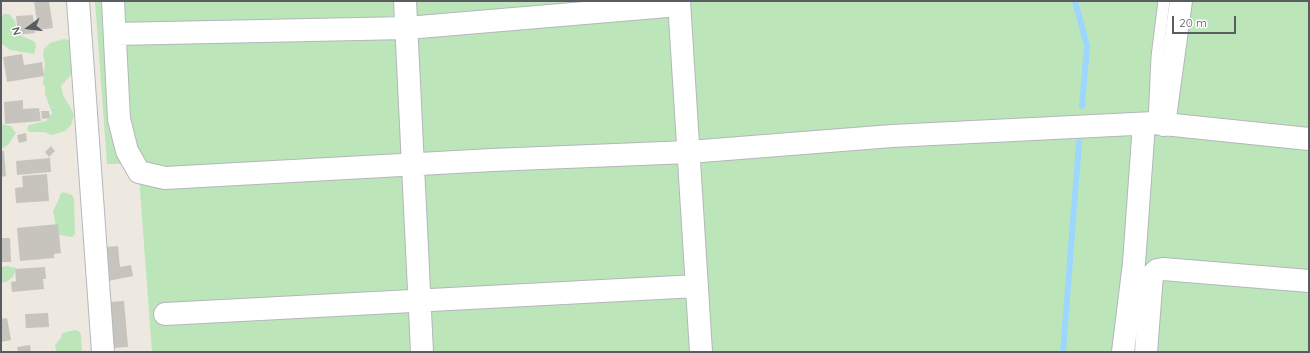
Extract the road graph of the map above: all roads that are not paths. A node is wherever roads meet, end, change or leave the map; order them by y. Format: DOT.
graph roads {
  1 [pos="78,1"];
  2 [pos="113,1"];
  3 [pos="405,1"];
  4 [pos="1164,1"];
  5 [pos="1181,1"];
  6 [pos="679,3"];
  7 [pos="406,28"];
  8 [pos="115,34"];
  9 [pos="1154,124"];
  10 [pos="1309,139"];
  11 [pos="689,152"];
  12 [pos="413,165"];
  13 [pos="1309,281"];
  14 [pos="697,286"];
  15 [pos="418,300"];
  16 [pos="165,314"];
  17 [pos="103,352"];
  18 [pos="422,352"];
  19 [pos="701,352"];
  20 [pos="1123,352"];
  21 [pos="1146,352"];
  1 -- 17 [label="street"];
  2 -- 8 [label="street"];
  3 -- 7 [label="street"];
  4 -- 9 [label="lane"];
  5 -- 9 [label="street"];
  6 -- 7 [label="street"];
  6 -- 11 [label="street"];
  7 -- 8 [label="street"];
  7 -- 12 [label="street"];
  8 -- 12 [label="street"];
  9 -- 10 [label="street"];
  9 -- 11 [label="street"];
  9 -- 20 [label="street"];
  11 -- 12 [label="street"];
  11 -- 14 [label="street"];
  12 -- 15 [label="street"];
  13 -- 21 [label="street"];
  14 -- 15 [label="street"];
  14 -- 19 [label="street"];
  15 -- 16 [label="street"];
  15 -- 18 [label="street"];
}
